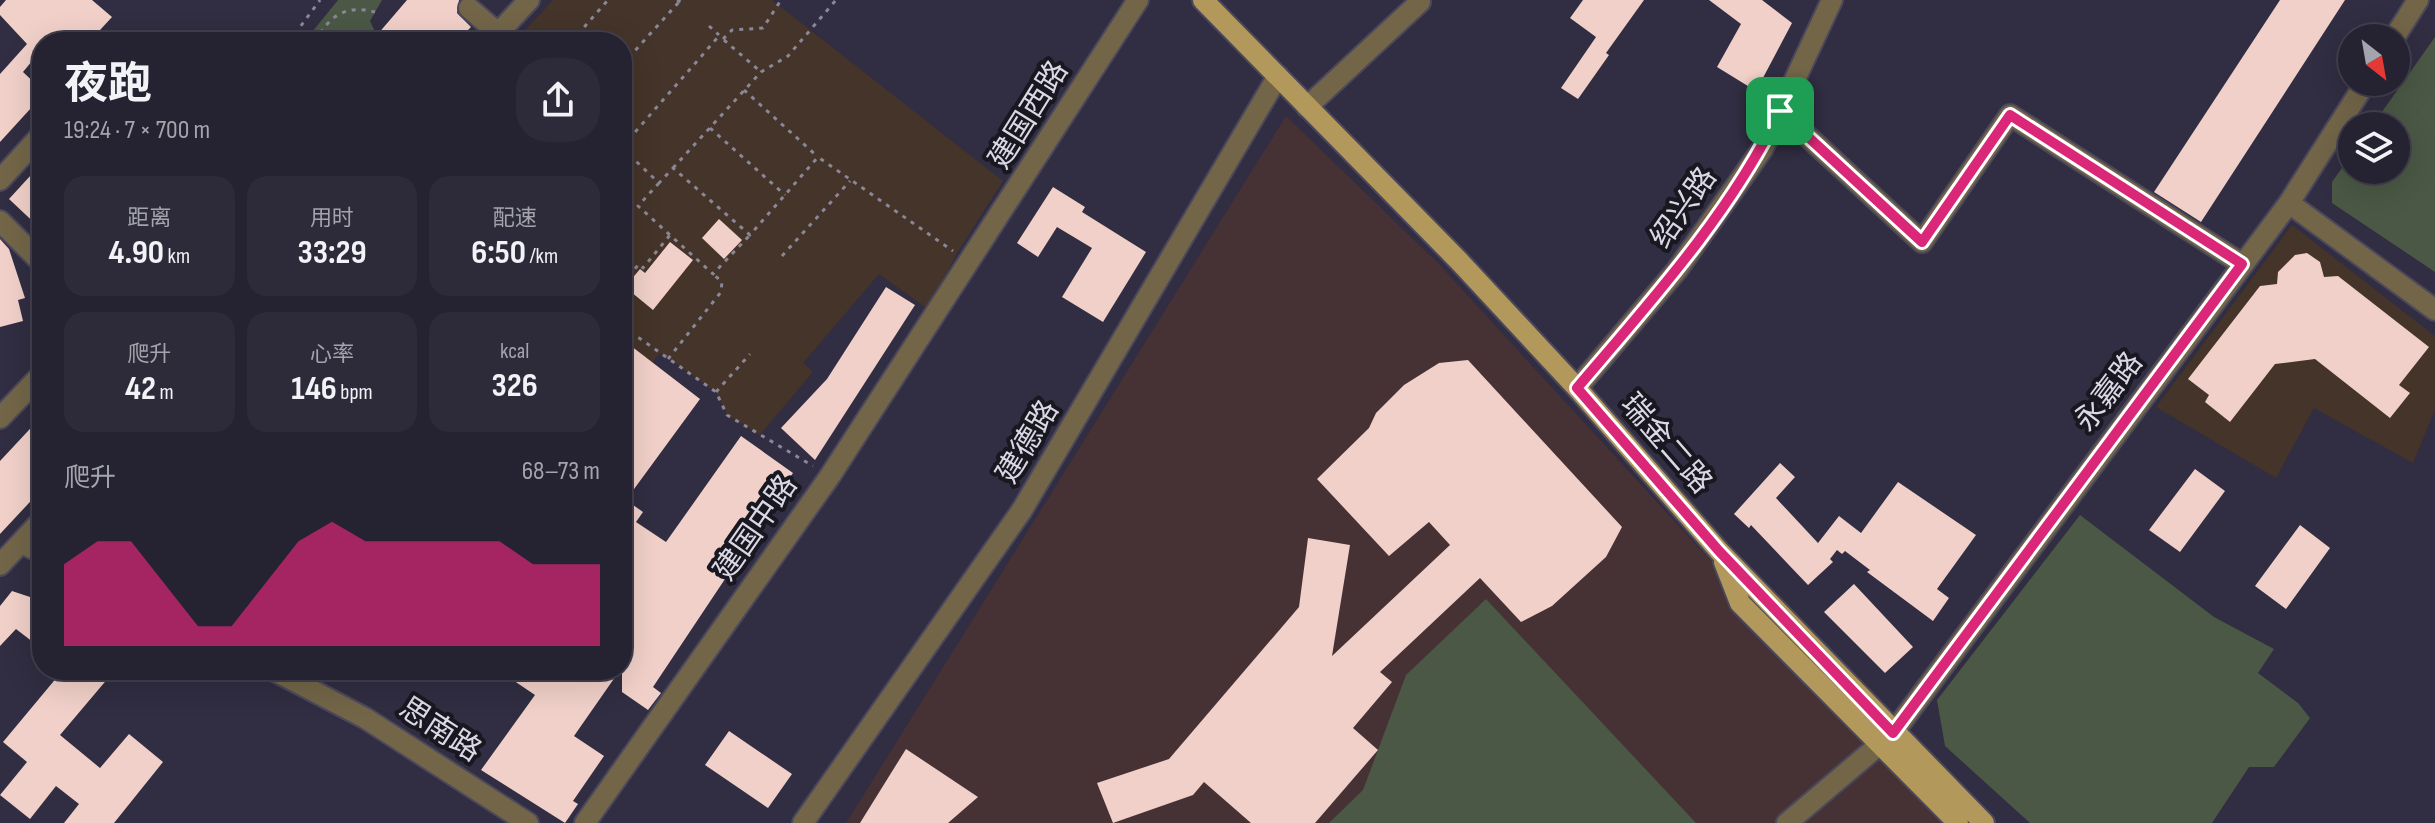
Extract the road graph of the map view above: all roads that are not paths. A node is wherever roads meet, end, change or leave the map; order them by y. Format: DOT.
graph roads {
  1 [pos="529,0"];
  2 [pos="1138,0"];
  3 [pos="1203,0"];
  4 [pos="1832,0"];
  5 [pos="2418,0"];
  6 [pos="1420,2"];
  7 [pos="469,8"];
  8 [pos="2403,24"];
  9 [pos="490,32"];
  10 [pos="499,32"];
  11 [pos="1278,76"];
  12 [pos="2357,96"];
  13 [pos="1307,107"];
  14 [pos="1780,111"];
  15 [pos="32,145"];
  16 [pos="0,180"];
  17 [pos="2289,203"];
  18 [pos="0,221"];
  19 [pos="32,253"];
  20 [pos="969,262"];
  21 [pos="2242,264"];
  22 [pos="2435,310"];
  23 [pos="32,384"];
  24 [pos="1577,388"];
  25 [pos="0,418"];
  26 [pos="32,531"];
  27 [pos="21,543"];
  28 [pos="32,548"];
  29 [pos="0,565"];
  30 [pos="292,680"];
  31 [pos="1888,740"];
  32 [pos="528,823"];
  33 [pos="585,823"];
  34 [pos="803,823"];
  35 [pos="1787,823"];
  36 [pos="1958,823"];
  37 [pos="1984,823"];
  1 -- 10 [label="street"];
  2 -- 20 [label="street, 建国西路"];
  3 -- 11 [label="main road, 瑞金二路"];
  4 -- 14 [label="street, 绍兴路"];
  5 -- 8 [label="street"];
  6 -- 13 [label="street"];
  7 -- 9 [label="street"];
  11 -- 13 [label="main road, 瑞金二路"];
  11 -- 34 [label="street, 建德路"];
  12 -- 17 [label="street, 永嘉路"];
  13 -- 24 [label="main road, 瑞金二路"];
  14 -- 21 [label="street"];
  14 -- 24 [label="street, 绍兴路"];
  15 -- 16 [label="street"];
  17 -- 21 [label="street, 永嘉路"];
  17 -- 22 [label="street"];
  18 -- 19 [label="street"];
  20 -- 33 [label="street, 建国中路"];
  21 -- 31 [label="street, 永嘉路"];
  23 -- 25 [label="street"];
  24 -- 31 [label="main road, 瑞金二路"];
  26 -- 27 [label="street"];
  27 -- 28 [label="street"];
  27 -- 29 [label="street"];
  30 -- 32 [label="street, 思南路"];
  31 -- 35 [label="street, 永嘉路"];
  31 -- 36 [label="main road"];
  31 -- 37 [label="main road, 瑞金二路"];
}
